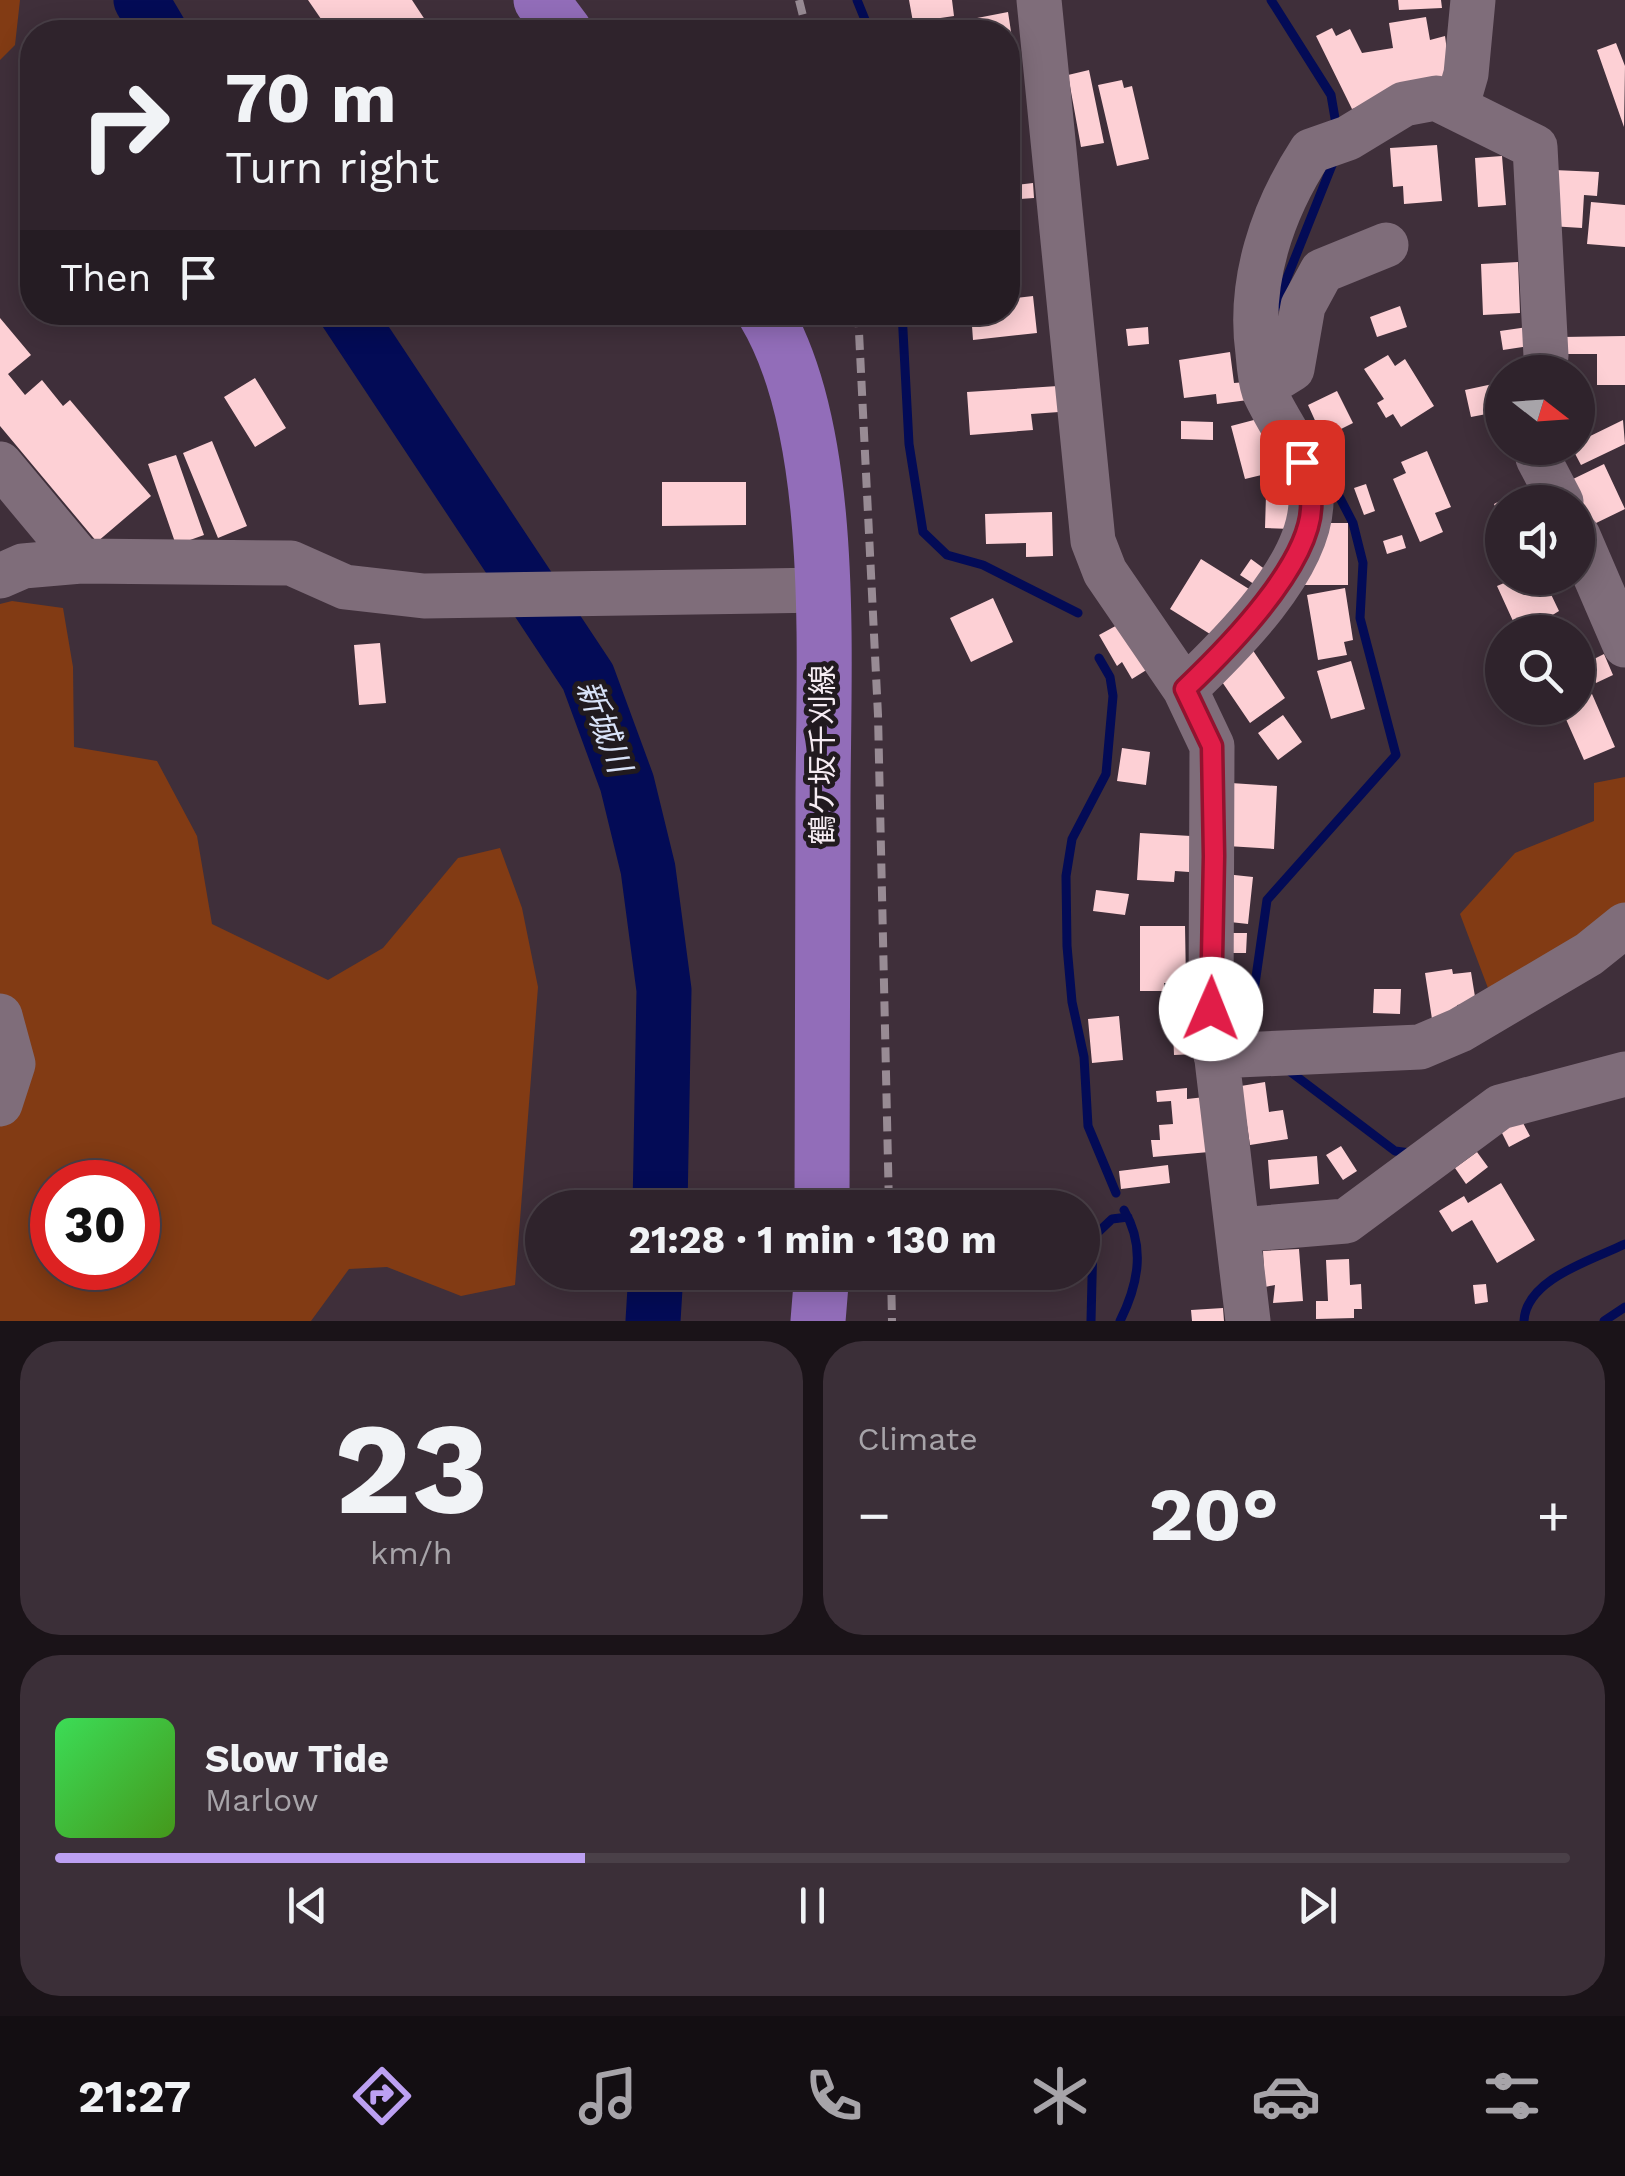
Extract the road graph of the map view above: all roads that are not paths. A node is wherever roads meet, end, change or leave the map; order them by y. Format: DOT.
graph roads {
  1 [pos="1039,0"];
  2 [pos="1473,0"];
  3 [pos="1457,105"];
  4 [pos="1386,245"];
  5 [pos="770,325"];
  6 [pos="1546,355"];
  7 [pos="1262,387"];
  8 [pos="0,464"];
  9 [pos="1599,554"];
  10 [pos="81,561"];
  11 [pos="0,576"];
  12 [pos="823,590"];
  13 [pos="1625,645"];
  14 [pos="1185,689"];
  15 [pos="1625,925"];
  16 [pos="0,1016"];
  17 [pos="1216,1056"];
  18 [pos="1625,1074"];
  19 [pos="0,1104"];
  20 [pos="822,1190"];
  21 [pos="1240,1230"];
  22 [pos="821,1290"];
  23 [pos="818,1321"];
  24 [pos="1248,1321"];
  1 -- 14 [label="street"];
  2 -- 3 [label="street"];
  3 -- 6 [label="street"];
  3 -- 7 [label="street"];
  4 -- 7 [label="street"];
  5 -- 12 [label="main road, 鶴ケ坂千刈線"];
  7 -- 14 [label="street"];
  8 -- 10 [label="street"];
  9 -- 13 [label="street"];
  10 -- 11 [label="street"];
  10 -- 12 [label="street"];
  12 -- 20 [label="main road, 鶴ケ坂千刈線"];
  14 -- 17 [label="street"];
  15 -- 17 [label="street"];
  16 -- 19 [label="street"];
  17 -- 21 [label="street"];
  18 -- 21 [label="street"];
  21 -- 24 [label="street"];
  22 -- 23 [label="main road"];
}
